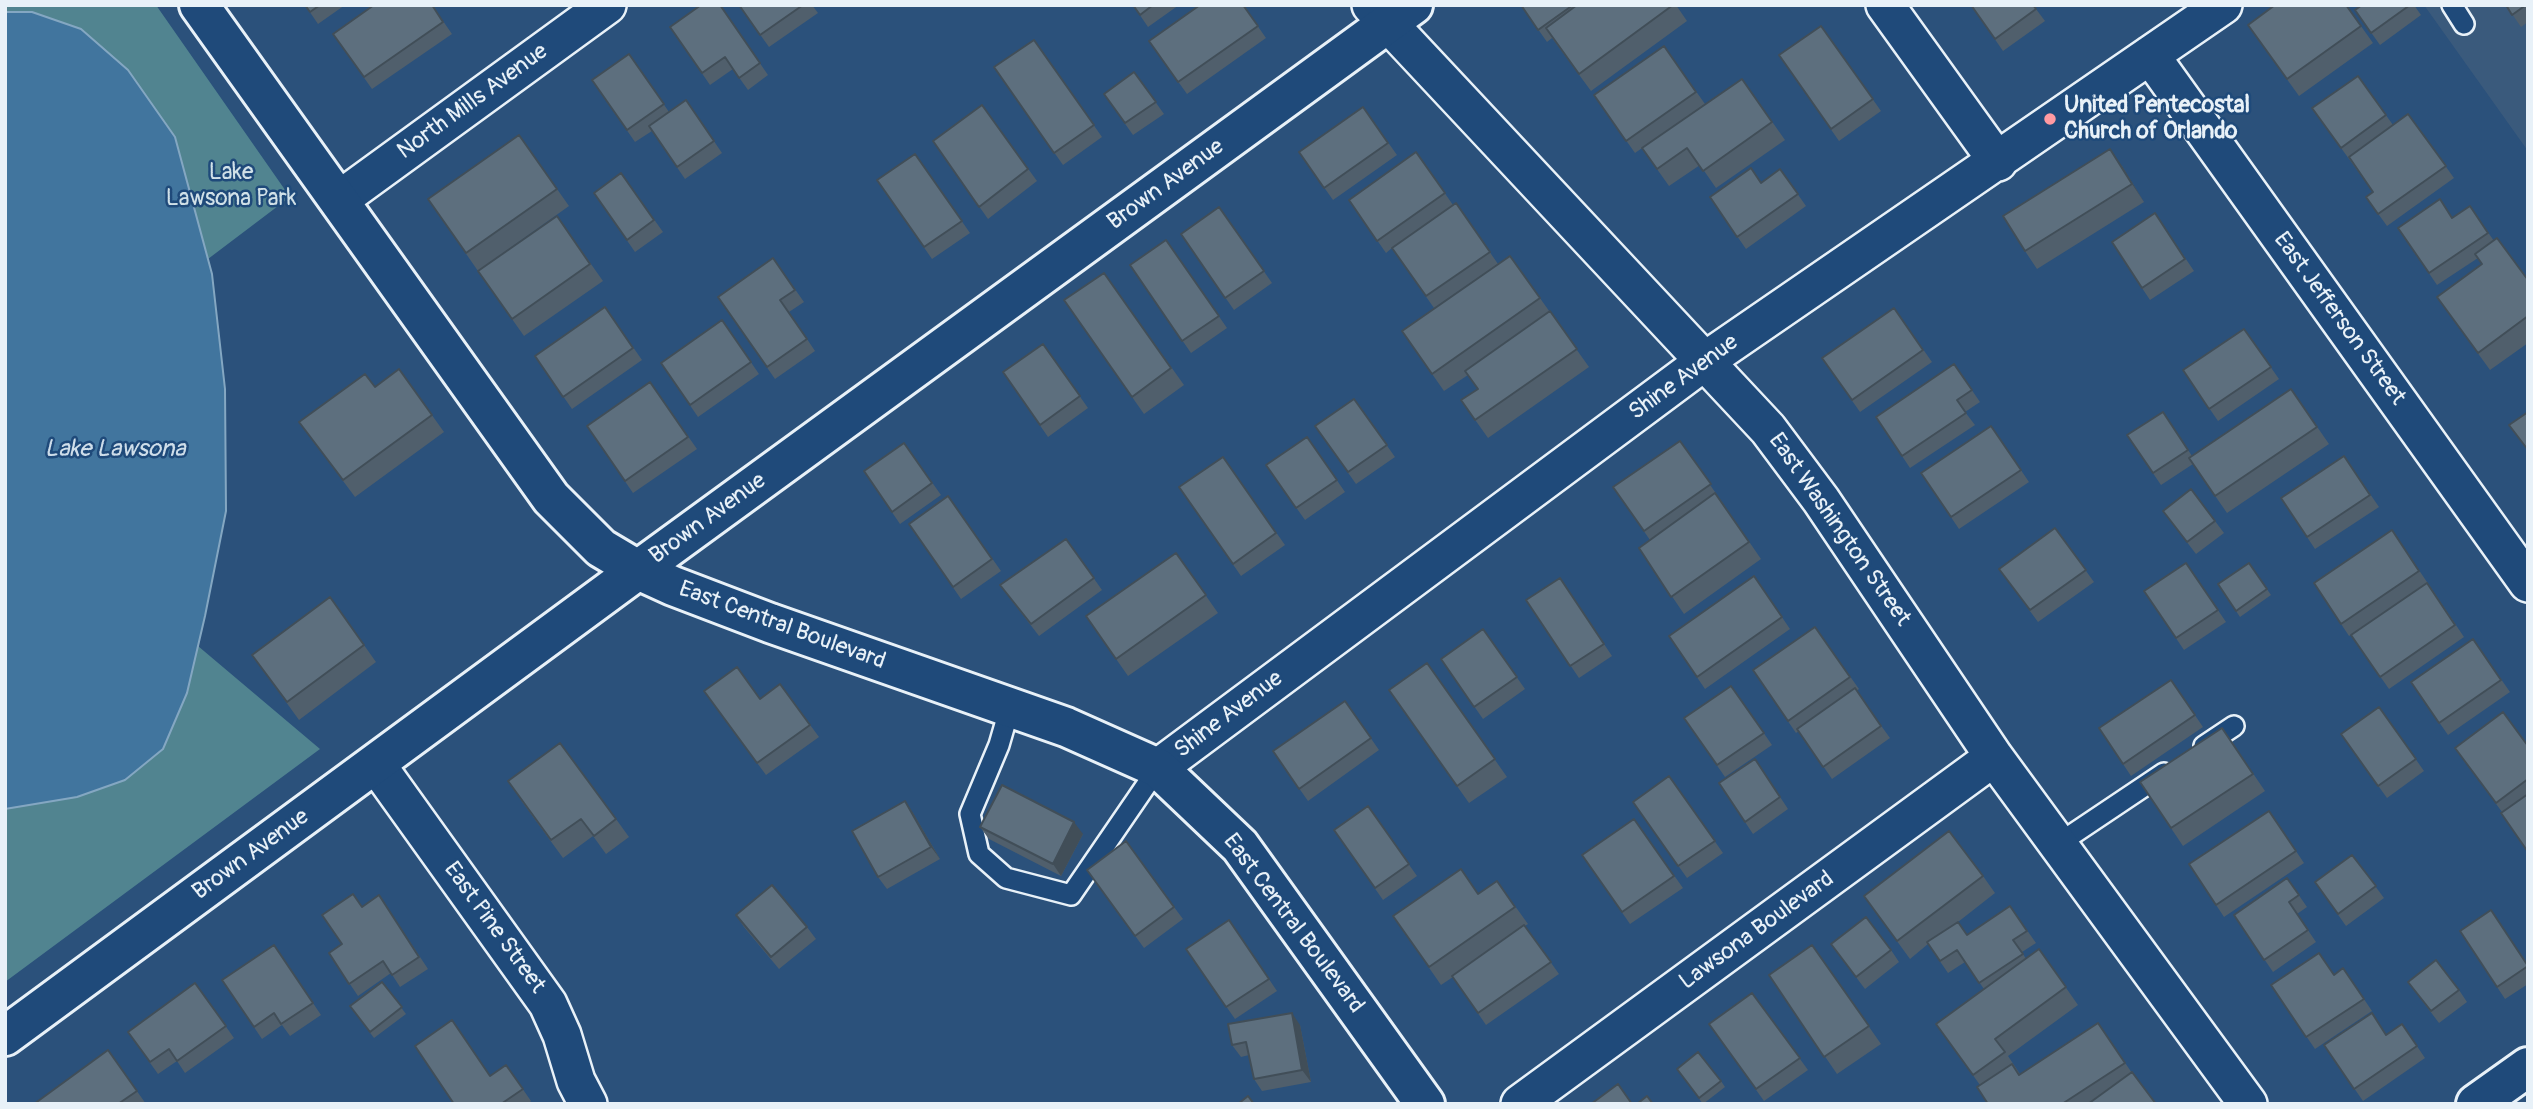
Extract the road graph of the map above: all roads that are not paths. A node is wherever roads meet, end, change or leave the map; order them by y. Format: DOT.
graph roads {
  1 [pos="199,5"];
  2 [pos="607,5"];
  3 [pos="1885,5"];
  4 [pos="2223,5"];
  5 [pos="2452,5"];
  6 [pos="1391,11"];
  7 [pos="2463,24"];
  8 [pos="2150,55"];
  9 [pos="1998,162"];
  10 [pos="339,200"];
  11 [pos="1705,361"];
  12 [pos="638,570"];
  13 [pos="2528,583"];
  14 [pos="1010,707"];
  15 [pos="2234,726"];
  16 [pos="1994,757"];
  17 [pos="376,764"];
  18 [pos="1158,768"];
  19 [pos="2058,844"];
  20 [pos="5,1036"];
  21 [pos="2528,1067"];
  22 [pos="588,1104"];
  23 [pos="1424,1104"];
  24 [pos="1520,1104"];
  25 [pos="2248,1104"];
  26 [pos="2476,1104"];
  1 -- 10 [label="street, East Central Boulevard"];
  2 -- 10 [label="street, North Mills Avenue"];
  3 -- 9 [label="street"];
  4 -- 8 [label="street, Shine Avenue"];
  5 -- 7 [label="lane"];
  6 -- 11 [label="street, East Washington Street"];
  6 -- 12 [label="street, Brown Avenue"];
  8 -- 9 [label="street, Shine Avenue"];
  8 -- 13 [label="street, East Jefferson Street"];
  9 -- 11 [label="street, Shine Avenue"];
  10 -- 12 [label="street, East Central Boulevard"];
  11 -- 16 [label="street, East Washington Street"];
  11 -- 18 [label="street, Shine Avenue"];
  12 -- 14 [label="street, East Central Boulevard"];
  12 -- 17 [label="street, Brown Avenue"];
  14 -- 18 [label="street, East Central Boulevard"];
  14 -- 18 [label="lane"];
  15 -- 19 [label="lane"];
  16 -- 19 [label="street, East Washington Street"];
  16 -- 24 [label="street, Lawsona Boulevard"];
  17 -- 20 [label="street, Brown Avenue"];
  17 -- 22 [label="street, East Pine Street"];
  18 -- 23 [label="street, East Central Boulevard"];
  19 -- 25 [label="street, East Washington Street"];
  21 -- 26 [label="street"];
}
